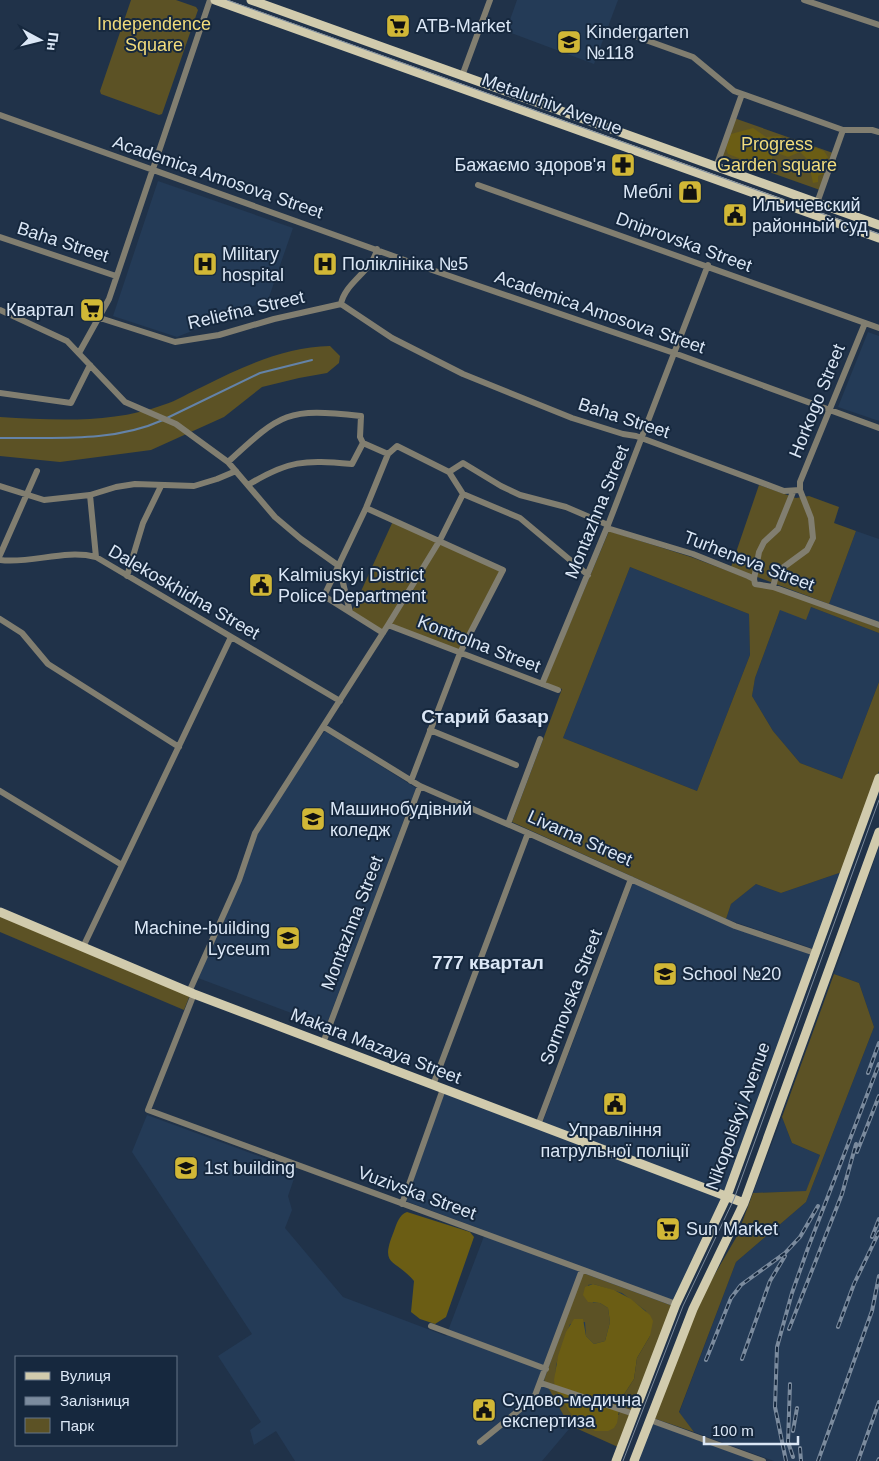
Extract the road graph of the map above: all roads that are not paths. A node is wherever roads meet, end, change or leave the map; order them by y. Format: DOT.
graph roads {
  1 [pos="210,0"];
  2 [pos="215,0"];
  3 [pos="251,0"];
  4 [pos="490,0"];
  5 [pos="804,0"];
  6 [pos="879,25"];
  7 [pos="626,34"];
  8 [pos="462,76"];
  9 [pos="457,88"];
  10 [pos="742,94"];
  11 [pos="0,115"];
  12 [pos="843,130"];
  13 [pos="879,132"];
  14 [pos="716,167"];
  15 [pos="152,170"];
  16 [pos="712,178"];
  17 [pos="478,185"];
  18 [pos="817,203"];
  19 [pos="813,214"];
  20 [pos="879,225"];
  21 [pos="0,237"];
  22 [pos="879,238"];
  23 [pos="376,249"];
  24 [pos="708,266"];
  25 [pos="116,276"];
  26 [pos="341,304"];
  27 [pos="0,310"];
  28 [pos="100,318"];
  29 [pos="865,323"];
  30 [pos="879,328"];
  31 [pos="79,353"];
  32 [pos="674,353"];
  33 [pos="90,365"];
  34 [pos="0,393"];
  35 [pos="829,409"];
  36 [pos="879,428"];
  37 [pos="642,438"];
  38 [pos="363,443"];
  39 [pos="388,454"];
  40 [pos="228,462"];
  41 [pos="37,471"];
  42 [pos="236,471"];
  43 [pos="449,472"];
  44 [pos="248,485"];
  45 [pos="0,486"];
  46 [pos="160,486"];
  47 [pos="800,490"];
  48 [pos="793,492"];
  49 [pos="90,494"];
  50 [pos="464,494"];
  51 [pos="25,495"];
  52 [pos="366,508"];
  53 [pos="608,527"];
  54 [pos="440,540"];
  55 [pos="0,555"];
  56 [pos="96,557"];
  57 [pos="0,560"];
  58 [pos="339,566"];
  59 [pos="588,575"];
  60 [pos="127,576"];
  61 [pos="754,579"];
  62 [pos="773,587"];
  63 [pos="350,612"];
  64 [pos="0,619"];
  65 [pos="388,625"];
  66 [pos="879,625"];
  67 [pos="383,632"];
  68 [pos="231,637"];
  69 [pos="460,653"];
  70 [pos="542,684"];
  71 [pos="558,690"];
  72 [pos="340,701"];
  73 [pos="324,727"];
  74 [pos="430,730"];
  75 [pos="540,739"];
  76 [pos="179,747"];
  77 [pos="516,765"];
  78 [pos="879,778"];
  79 [pos="411,781"];
  80 [pos="420,786"];
  81 [pos="0,791"];
  82 [pos="508,824"];
  83 [pos="528,832"];
  84 [pos="879,832"];
  85 [pos="122,865"];
  86 [pos="631,879"];
  87 [pos="0,912"];
  88 [pos="83,947"];
  89 [pos="815,953"];
  90 [pos="833,959"];
  91 [pos="192,993"];
  92 [pos="323,1043"];
  93 [pos="433,1085"];
  94 [pos="443,1089"];
  95 [pos="538,1125"];
  96 [pos="727,1196"];
  97 [pos="744,1203"];
  98 [pos="402,1204"];
  99 [pos="582,1270"];
  100 [pos="676,1304"];
  101 [pos="431,1326"];
  102 [pos="546,1370"];
  103 [pos="541,1383"];
  104 [pos="634,1414"];
  105 [pos="650,1420"];
  106 [pos="480,1442"];
  107 [pos="616,1461"];
  108 [pos="634,1461"];
  109 [pos="763,1461"];
  1 -- 15 [label="street"];
  2 -- 9 [label="main road, Metalurhiv Avenue"];
  3 -- 8 [label="main road, Metalurhiv Avenue"];
  4 -- 8 [label="street"];
  5 -- 6 [label="street"];
  7 -- 10 [label="street"];
  8 -- 9 [label="main road"];
  8 -- 14 [label="main road, Metalurhiv Avenue"];
  9 -- 16 [label="main road, Metalurhiv Avenue"];
  10 -- 12 [label="street"];
  10 -- 14 [label="street"];
  11 -- 15 [label="street, Academica Amosova Street"];
  12 -- 13 [label="street"];
  12 -- 18 [label="street"];
  14 -- 16 [label="main road"];
  14 -- 18 [label="main road, Metalurhiv Avenue"];
  15 -- 23 [label="street, Academica Amosova Street"];
  15 -- 25 [label="street"];
  16 -- 19 [label="main road, Metalurhiv Avenue"];
  17 -- 24 [label="street, Dniprovska Street"];
  18 -- 19 [label="main road"];
  18 -- 20 [label="main road, Metalurhiv Avenue"];
  19 -- 22 [label="main road, Metalurhiv Avenue"];
  21 -- 25 [label="street, Baha Street"];
  23 -- 26 [label="street"];
  23 -- 32 [label="street, Academica Amosova Street"];
  24 -- 29 [label="street, Dniprovska Street"];
  24 -- 32 [label="street, Montazhna Street"];
  25 -- 28 [label="street"];
  26 -- 28 [label="street, Reliefna Street"];
  26 -- 37 [label="street, Baha Street"];
  27 -- 31 [label="street"];
  28 -- 31 [label="street"];
  29 -- 30 [label="street, Dniprovska Street"];
  29 -- 35 [label="street, Horkogo Street"];
  31 -- 33 [label="street"];
  32 -- 35 [label="street, Academica Amosova Street"];
  32 -- 37 [label="street, Montazhna Street"];
  33 -- 34 [label="street"];
  33 -- 40 [label="street"];
  35 -- 36 [label="street, Academica Amosova Street"];
  35 -- 47 [label="street, Horkogo Street"];
  37 -- 48 [label="street, Baha Street"];
  37 -- 53 [label="street, Montazhna Street"];
  38 -- 39 [label="street"];
  38 -- 40 [label="street"];
  38 -- 44 [label="street"];
  39 -- 43 [label="street"];
  39 -- 52 [label="street"];
  40 -- 42 [label="street"];
  41 -- 51 [label="street"];
  42 -- 44 [label="street"];
  42 -- 46 [label="street"];
  43 -- 50 [label="street"];
  43 -- 53 [label="street"];
  44 -- 58 [label="street"];
  45 -- 51 [label="street"];
  46 -- 49 [label="street"];
  46 -- 60 [label="street"];
  47 -- 48 [label="street"];
  47 -- 62 [label="street"];
  48 -- 61 [label="street"];
  49 -- 51 [label="street"];
  49 -- 56 [label="street"];
  50 -- 54 [label="street"];
  50 -- 59 [label="street"];
  51 -- 55 [label="street"];
  52 -- 54 [label="street"];
  52 -- 58 [label="street"];
  53 -- 59 [label="street, Montazhna Street"];
  53 -- 61 [label="street, Turheneva Street"];
  54 -- 65 [label="street"];
  54 -- 69 [label="street"];
  56 -- 57 [label="street, Dalekoskhidna Street"];
  56 -- 60 [label="street, Dalekoskhidna Street"];
  58 -- 63 [label="street"];
  58 -- 63 [label="street"];
  59 -- 70 [label="street, Montazhna Street"];
  60 -- 68 [label="street, Dalekoskhidna Street"];
  61 -- 62 [label="street, Turheneva Street"];
  62 -- 66 [label="street, Turheneva Street"];
  63 -- 67 [label="street"];
  64 -- 76 [label="street"];
  65 -- 67 [label="street"];
  65 -- 69 [label="street, Kontrolna Street"];
  67 -- 72 [label="street"];
  68 -- 72 [label="street, Dalekoskhidna Street"];
  68 -- 76 [label="street"];
  69 -- 70 [label="street, Kontrolna Street"];
  69 -- 74 [label="street"];
  70 -- 71 [label="street, Kontrolna Street"];
  72 -- 73 [label="street"];
  73 -- 79 [label="street, Livarna Street"];
  73 -- 91 [label="street"];
  74 -- 77 [label="street"];
  74 -- 79 [label="street"];
  75 -- 82 [label="street"];
  76 -- 85 [label="street"];
  78 -- 89 [label="main road, Nikopolskyi Avenue"];
  79 -- 80 [label="street, Livarna Street"];
  80 -- 82 [label="street, Livarna Street"];
  80 -- 92 [label="street, Montazhna Street"];
  81 -- 85 [label="street"];
  82 -- 83 [label="street, Livarna Street"];
  83 -- 86 [label="street, Livarna Street"];
  83 -- 93 [label="street"];
  84 -- 90 [label="main road, Nikopolskyi Avenue"];
  85 -- 88 [label="street"];
  86 -- 89 [label="street, Livarna Street"];
  86 -- 95 [label="street, Sormovska Street"];
  87 -- 88 [label="main road, Makara Mazaya Street"];
  88 -- 91 [label="main road, Makara Mazaya Street"];
  89 -- 90 [label="main road, Livarna Street"];
  89 -- 96 [label="main road, Nikopolskyi Avenue"];
  90 -- 97 [label="main road, Nikopolskyi Avenue"];
  91 -- 92 [label="main road, Makara Mazaya Street"];
  91 -- 98 [label="street, Vuzivska Street"];
  92 -- 93 [label="main road, Makara Mazaya Street"];
  93 -- 94 [label="main road, Makara Mazaya Street"];
  94 -- 95 [label="main road, Makara Mazaya Street"];
  94 -- 98 [label="street"];
  95 -- 96 [label="main road, Makara Mazaya Street"];
  96 -- 97 [label="main road, Makara Mazaya Street"];
  96 -- 100 [label="main road, Nikopolskyi Avenue"];
  97 -- 105 [label="main road, Nikopolskyi Avenue"];
  98 -- 99 [label="street, Vuzivska Street"];
  99 -- 100 [label="street, Vuzivska Street"];
  99 -- 102 [label="street"];
  100 -- 104 [label="main road, Nikopolskyi Avenue"];
  101 -- 102 [label="street"];
  102 -- 103 [label="street"];
  103 -- 104 [label="street"];
  103 -- 106 [label="street"];
  104 -- 105 [label="main road"];
  104 -- 107 [label="main road, Nikopolskyi Avenue"];
  105 -- 108 [label="main road, Nikopolskyi Avenue"];
  105 -- 109 [label="street"];
}
